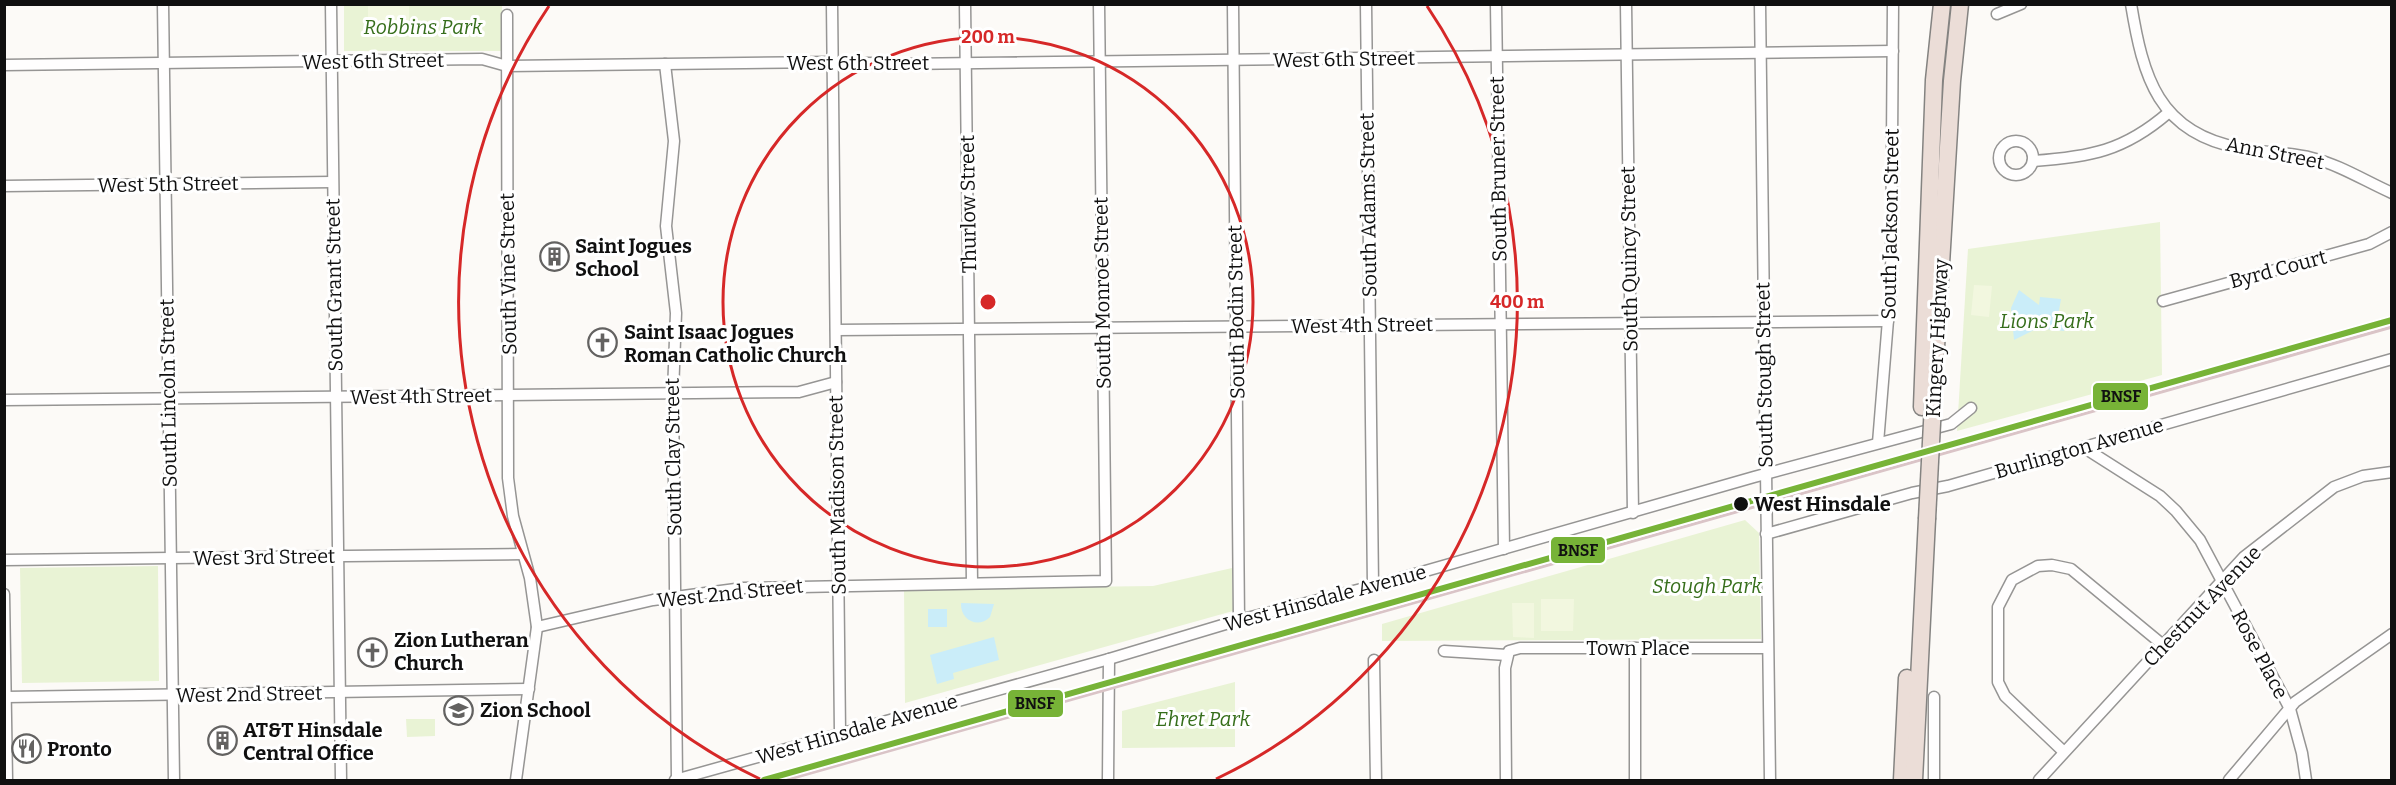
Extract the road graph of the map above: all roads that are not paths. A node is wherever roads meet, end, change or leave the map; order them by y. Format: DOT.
graph roads {
  1 [pos="163,4"];
  2 [pos="331,4"];
  3 [pos="832,4"];
  4 [pos="966,4"];
  5 [pos="1099,4"];
  6 [pos="1233,4"];
  7 [pos="1366,4"];
  8 [pos="1496,4"];
  9 [pos="1626,4"];
  10 [pos="1760,4"];
  11 [pos="1893,4"];
  12 [pos="1942,4"];
  13 [pos="1960,4"];
  14 [pos="2021,4"];
  15 [pos="2131,4"];
  16 [pos="1997,14"];
  17 [pos="507,15"];
  18 [pos="1893,51"];
  19 [pos="1760,55"];
  20 [pos="1627,56"];
  21 [pos="1497,57"];
  22 [pos="1367,59"];
  23 [pos="1233,60"];
  24 [pos="331,61"];
  25 [pos="832,62"];
  26 [pos="1100,62"];
  27 [pos="164,63"];
  28 [pos="966,63"];
  29 [pos="665,64"];
  30 [pos="4,65"];
  31 [pos="507,66"];
  32 [pos="2168,113"];
  33 [pos="2033,161"];
  34 [pos="332,182"];
  35 [pos="165,184"];
  36 [pos="4,186"];
  37 [pos="2391,193"];
  38 [pos="2391,232"];
  39 [pos="2163,301"];
  40 [pos="1763,321"];
  41 [pos="1888,321"];
  42 [pos="1630,322"];
  43 [pos="1500,324"];
  44 [pos="1370,325"];
  45 [pos="1236,327"];
  46 [pos="1103,328"];
  47 [pos="969,329"];
  48 [pos="836,330"];
  49 [pos="2391,358"];
  50 [pos="836,382"];
  51 [pos="673,393"];
  52 [pos="509,395"];
  53 [pos="336,396"];
  54 [pos="168,398"];
  55 [pos="4,400"];
  56 [pos="1927,405"];
  57 [pos="1971,408"];
  58 [pos="1878,443"];
  59 [pos="2083,447"];
  60 [pos="2391,472"];
  61 [pos="1766,474"];
  62 [pos="1632,513"];
  63 [pos="1921,520"];
  64 [pos="1766,534"];
  65 [pos="1504,549"];
  66 [pos="524,554"];
  67 [pos="338,556"];
  68 [pos="171,558"];
  69 [pos="4,560"];
  70 [pos="2222,580"];
  71 [pos="1106,581"];
  72 [pos="972,583"];
  73 [pos="839,584"];
  74 [pos="1373,586"];
  75 [pos="4,594"];
  76 [pos="675,596"];
  77 [pos="1239,620"];
  78 [pos="537,627"];
  79 [pos="2391,634"];
  80 [pos="2163,645"];
  81 [pos="1635,648"];
  82 [pos="1767,648"];
  83 [pos="1444,651"];
  84 [pos="1508,653"];
  85 [pos="1109,659"];
  86 [pos="1374,660"];
  87 [pos="529,689"];
  88 [pos="340,692"];
  89 [pos="174,695"];
  90 [pos="6,697"];
  91 [pos="1934,697"];
  92 [pos="2290,710"];
  93 [pos="840,733"];
  94 [pos="2064,752"];
  95 [pos="7,780"];
  96 [pos="174,780"];
  97 [pos="340,780"];
  98 [pos="516,780"];
  99 [pos="676,780"];
  100 [pos="1108,780"];
  101 [pos="1376,780"];
  102 [pos="1506,780"];
  103 [pos="1635,780"];
  104 [pos="1770,780"];
  105 [pos="1902,780"];
  106 [pos="1914,780"];
  107 [pos="1934,780"];
  108 [pos="2039,780"];
  109 [pos="2229,780"];
  110 [pos="2306,780"];
  1 -- 27 [label="street, South Lincoln Street"];
  2 -- 24 [label="street, South Grant Street"];
  3 -- 25 [label="street, South Madison Street"];
  4 -- 28 [label="street, Thurlow Street"];
  5 -- 26 [label="street, South Monroe Street"];
  6 -- 23 [label="street, South Bodin Street"];
  7 -- 22 [label="street, South Adams Street"];
  8 -- 21 [label="street, South Bruner Street"];
  9 -- 20 [label="street, South Quincy Street"];
  10 -- 19 [label="street, South Stough Street"];
  11 -- 18 [label="street, South Jackson Street"];
  12 -- 56 [label="highway, Kingery Highway"];
  13 -- 56 [label="highway, Kingery Highway"];
  14 -- 16 [label="street"];
  15 -- 32 [label="street, Ann Street"];
  17 -- 31 [label="street, South Vine Street"];
  18 -- 19 [label="street, West 6th Street"];
  18 -- 41 [label="street, South Jackson Street"];
  19 -- 20 [label="street, West 6th Street"];
  19 -- 40 [label="street, South Stough Street"];
  20 -- 21 [label="street, West 6th Street"];
  20 -- 42 [label="street, South Quincy Street"];
  21 -- 22 [label="street, West 6th Street"];
  21 -- 43 [label="street, South Bruner Street"];
  22 -- 23 [label="street, West 6th Street"];
  22 -- 44 [label="street, South Adams Street"];
  23 -- 26 [label="street, West 6th Street"];
  23 -- 45 [label="street, South Bodin Street"];
  24 -- 27 [label="street, West 6th Street"];
  24 -- 31 [label="street, West 6th Street"];
  24 -- 34 [label="street, South Grant Street"];
  25 -- 28 [label="street, West 6th Street"];
  25 -- 29 [label="street, West 6th Street"];
  25 -- 48 [label="street, South Madison Street"];
  26 -- 28 [label="street, West 6th Street"];
  26 -- 46 [label="street, South Monroe Street"];
  27 -- 30 [label="street, West 6th Street"];
  27 -- 35 [label="street, South Lincoln Street"];
  28 -- 47 [label="street, Thurlow Street"];
  29 -- 31 [label="street, West 6th Street"];
  29 -- 51 [label="street, South Clay Street"];
  31 -- 52 [label="street, South Vine Street"];
  32 -- 33 [label="street"];
  32 -- 37 [label="street, Ann Street"];
  34 -- 35 [label="street, West 5th Street"];
  34 -- 53 [label="street, South Grant Street"];
  35 -- 36 [label="street, West 5th Street"];
  35 -- 54 [label="street, South Lincoln Street"];
  38 -- 39 [label="street, Byrd Court"];
  40 -- 41 [label="street, West 4th Street"];
  40 -- 42 [label="street, West 4th Street"];
  40 -- 61 [label="street, South Stough Street"];
  41 -- 58 [label="street, South Jackson Street"];
  42 -- 43 [label="street, West 4th Street"];
  42 -- 62 [label="street, South Quincy Street"];
  43 -- 44 [label="street, West 4th Street"];
  43 -- 65 [label="street, South Bruner Street"];
  44 -- 45 [label="street, West 4th Street"];
  44 -- 74 [label="street, South Adams Street"];
  45 -- 46 [label="street, West 4th Street"];
  45 -- 77 [label="street, South Bodin Street"];
  46 -- 47 [label="street, West 4th Street"];
  46 -- 71 [label="street, South Monroe Street"];
  47 -- 48 [label="street, West 4th Street"];
  47 -- 72 [label="street, Thurlow Street"];
  48 -- 50 [label="street, South Madison Street"];
  49 -- 59 [label="street, Burlington Avenue"];
  50 -- 51 [label="street, West 4th Street"];
  50 -- 73 [label="street, South Madison Street"];
  51 -- 52 [label="street, West 4th Street"];
  51 -- 76 [label="street, South Clay Street"];
  52 -- 53 [label="street, West 4th Street"];
  52 -- 66 [label="street, South Vine Street"];
  53 -- 54 [label="street, West 4th Street"];
  53 -- 67 [label="street, South Grant Street"];
  54 -- 55 [label="street, West 4th Street"];
  54 -- 68 [label="street, South Lincoln Street"];
  56 -- 63 [label="highway, Kingery Highway"];
  57 -- 58 [label="street, West Hinsdale Avenue"];
  58 -- 61 [label="street, West Hinsdale Avenue"];
  59 -- 64 [label="street, Burlington Avenue"];
  59 -- 70 [label="street, Rose Place"];
  60 -- 70 [label="street, Chestnut Avenue"];
  61 -- 62 [label="street, West Hinsdale Avenue"];
  61 -- 64 [label="street, South Stough Street"];
  62 -- 65 [label="street, West Hinsdale Avenue"];
  63 -- 105 [label="highway, Kingery Highway"];
  63 -- 106 [label="highway, Kingery Highway"];
  64 -- 82 [label="street, South Stough Street"];
  65 -- 74 [label="street, West Hinsdale Avenue"];
  66 -- 67 [label="street, West 3rd Street"];
  66 -- 78 [label="street, South Vine Street"];
  67 -- 68 [label="street, West 3rd Street"];
  67 -- 88 [label="street, South Grant Street"];
  68 -- 69 [label="street, West 3rd Street"];
  68 -- 89 [label="street, South Lincoln Street"];
  70 -- 80 [label="street, Chestnut Avenue"];
  70 -- 92 [label="street, Rose Place"];
  71 -- 72 [label="street, West 2nd Street"];
  72 -- 73 [label="street, West 2nd Street"];
  73 -- 76 [label="street, West 2nd Street"];
  73 -- 93 [label="street, South Madison Street"];
  74 -- 77 [label="street, West Hinsdale Avenue"];
  75 -- 90 [label="street"];
  76 -- 78 [label="street, West 2nd Street"];
  76 -- 99 [label="street, South Clay Street"];
  77 -- 85 [label="street, West Hinsdale Avenue"];
  78 -- 87 [label="street, South Vine Street"];
  79 -- 92 [label="street"];
  80 -- 94 [label="street, Chestnut Avenue"];
  80 -- 94 [label="street"];
  81 -- 82 [label="street, Town Place"];
  81 -- 84 [label="street, Town Place"];
  81 -- 103 [label="street"];
  82 -- 104 [label="street, South Stough Street"];
  83 -- 84 [label="street, Town Place"];
  84 -- 102 [label="street"];
  85 -- 93 [label="street, West Hinsdale Avenue"];
  85 -- 100 [label="street"];
  86 -- 101 [label="street"];
  87 -- 88 [label="street, West 2nd Street"];
  87 -- 98 [label="street, South Vine Street"];
  88 -- 89 [label="street, West 2nd Street"];
  88 -- 97 [label="street, South Grant Street"];
  89 -- 90 [label="street, West 2nd Street"];
  89 -- 96 [label="street, South Lincoln Street"];
  90 -- 95 [label="street"];
  91 -- 107 [label="street"];
  92 -- 109 [label="street"];
  92 -- 110 [label="street, Rose Place"];
  93 -- 99 [label="street, West Hinsdale Avenue"];
  94 -- 108 [label="street, Chestnut Avenue"];
}
